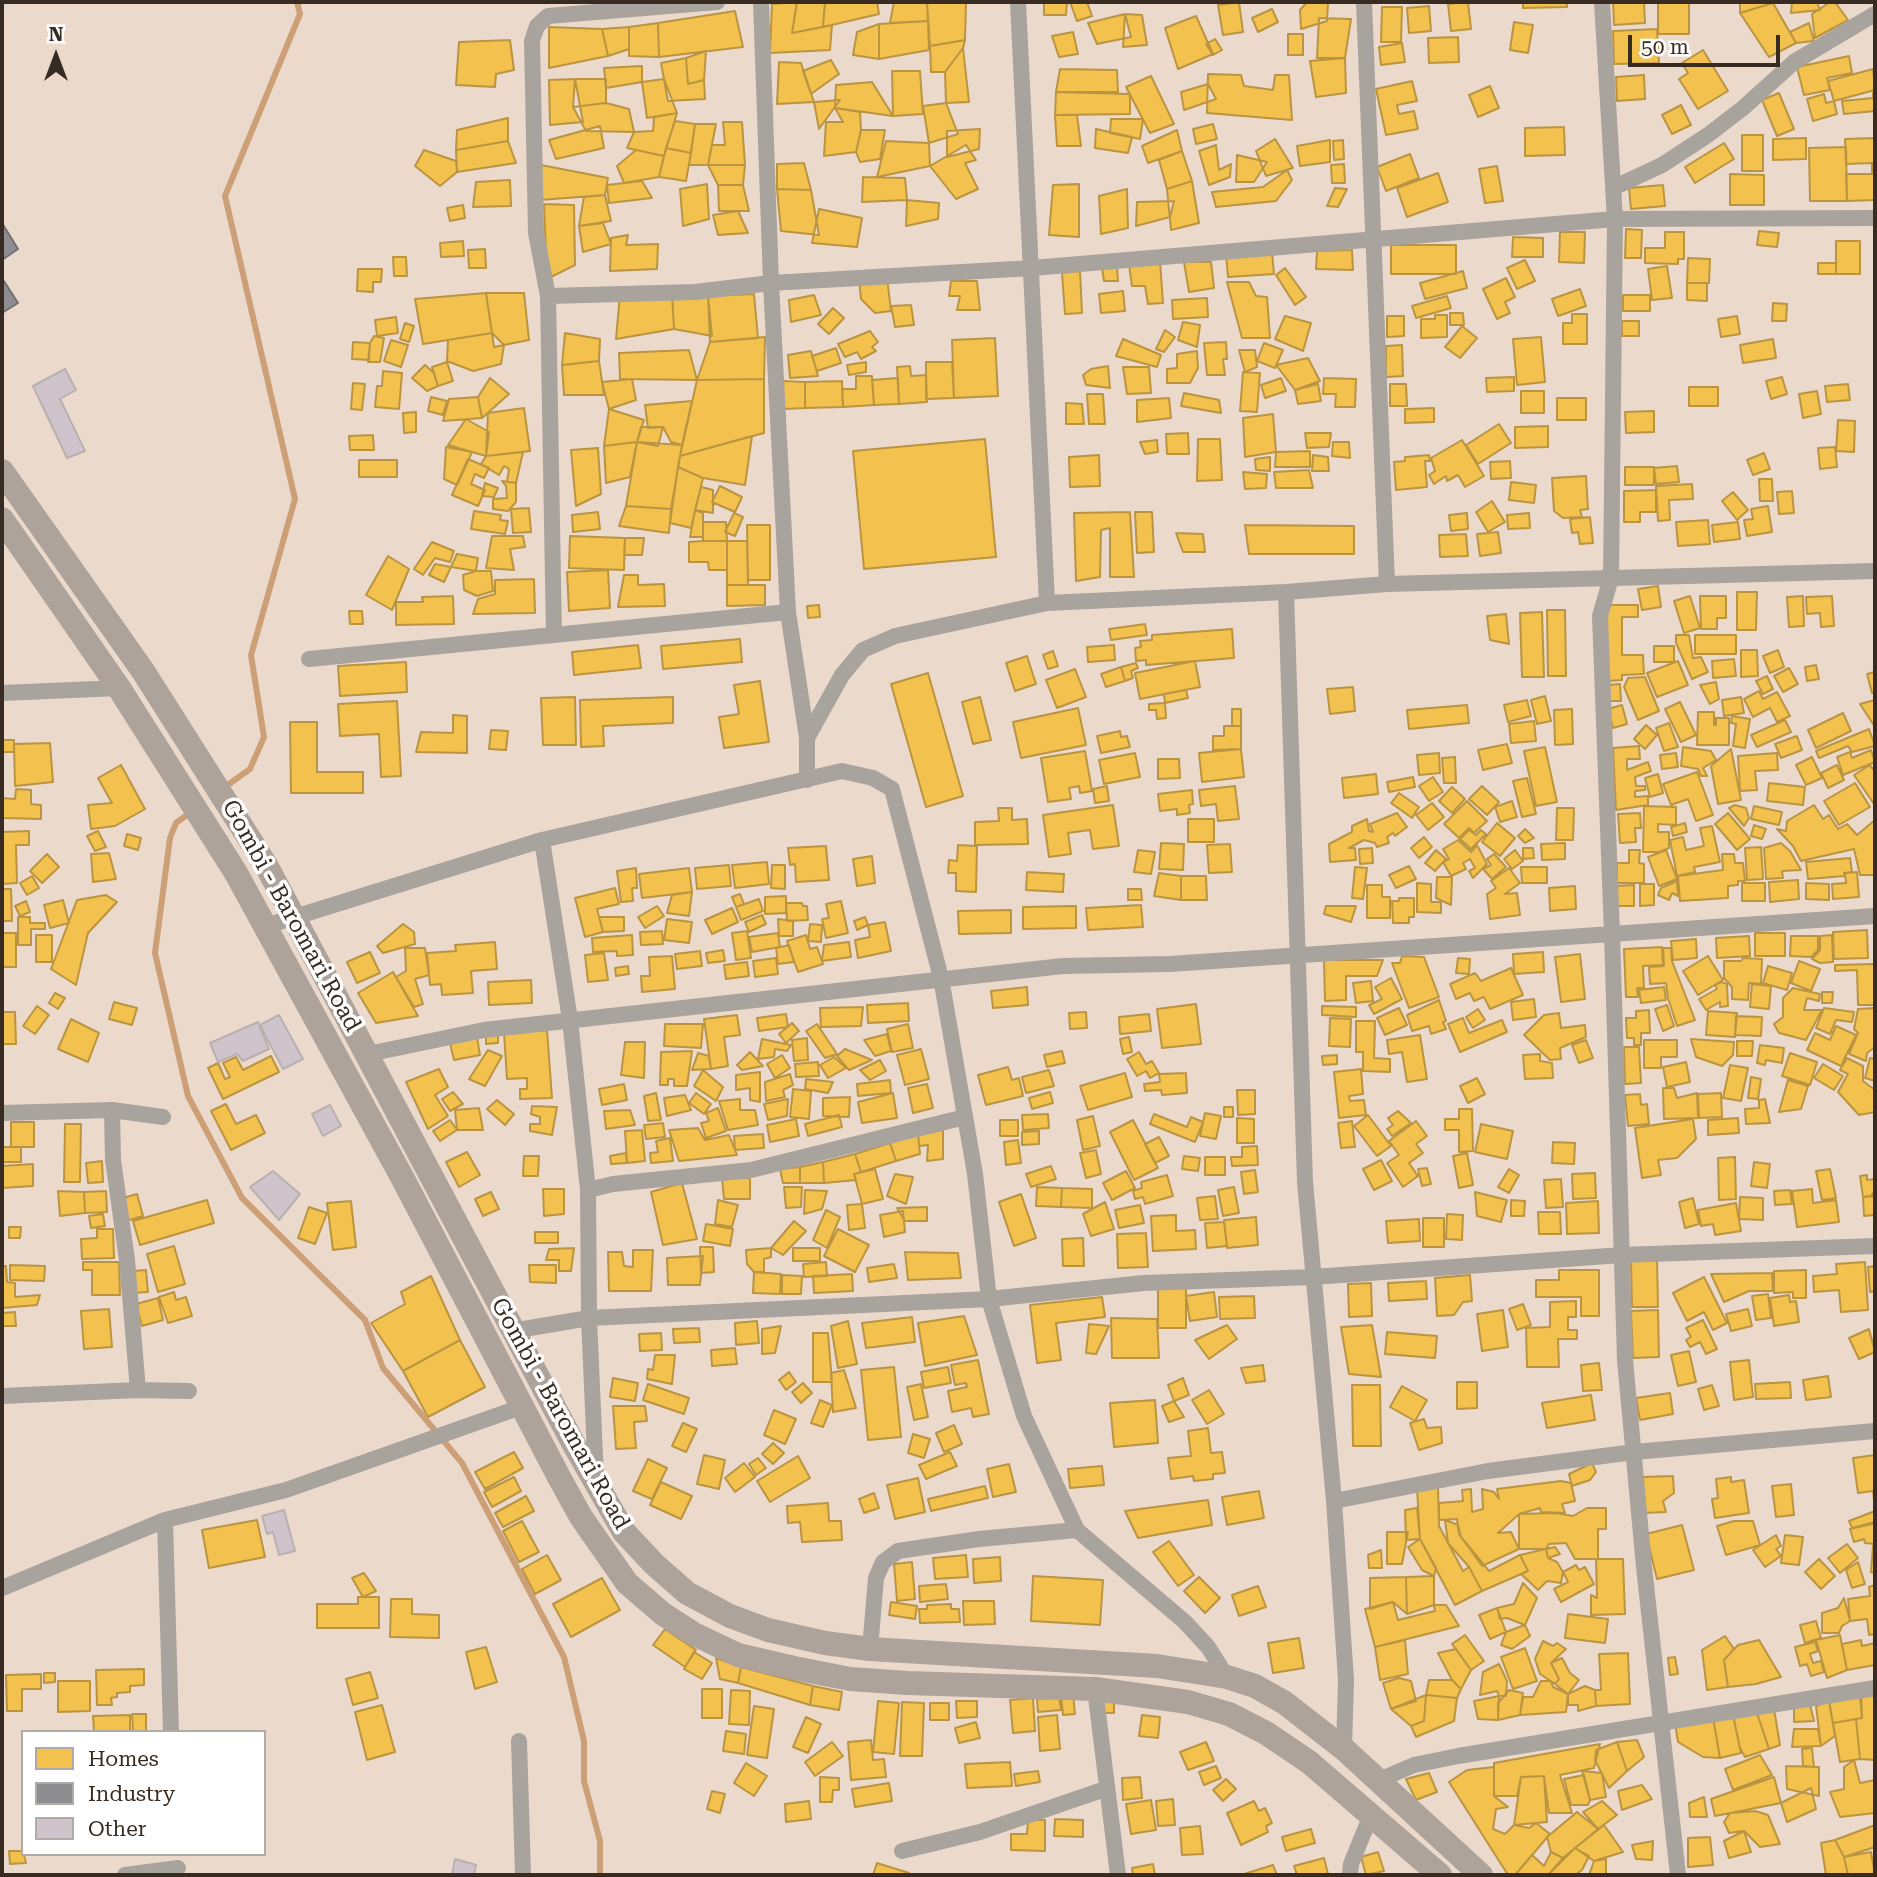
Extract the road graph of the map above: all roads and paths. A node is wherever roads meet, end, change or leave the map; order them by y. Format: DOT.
graph roads {
  1 [pos="717,2"];
  2 [pos="761,2"];
  3 [pos="1018,2"];
  4 [pos="1364,2"];
  5 [pos="1602,2"];
  6 [pos="1875,14"];
  7 [pos="1613,188"];
  8 [pos="1875,218"];
  9 [pos="1615,219"];
  10 [pos="1375,239"];
  11 [pos="1032,268"];
  12 [pos="771,283"];
  13 [pos="548,296"];
  14 [pos="2,471"];
  15 [pos="2,519"];
  16 [pos="1875,572"];
  17 [pos="1611,578"];
  18 [pos="1387,584"];
  19 [pos="1286,592"];
  20 [pos="1047,603"];
  21 [pos="788,612"];
  22 [pos="554,635"];
  23 [pos="309,659"];
  24 [pos="119,688"];
  25 [pos="2,693"];
  26 [pos="807,738"];
  27 [pos="807,780"];
  28 [pos="542,840"];
  29 [pos="294,916"];
  30 [pos="1875,916"];
  31 [pos="266,926"];
  32 [pos="1612,934"];
  33 [pos="1299,957"];
  34 [pos="941,978"];
  35 [pos="570,1020"];
  36 [pos="368,1054"];
  37 [pos="112,1110"];
  38 [pos="2,1113"];
  39 [pos="163,1117"];
  40 [pos="965,1117"];
  41 [pos="588,1190"];
  42 [pos="1875,1246"];
  43 [pos="1622,1255"];
  44 [pos="1314,1277"];
  45 [pos="989,1299"];
  46 [pos="589,1318"];
  47 [pos="512,1331"];
  48 [pos="138,1390"];
  49 [pos="189,1391"];
  50 [pos="2,1396"];
  51 [pos="521,1407"];
  52 [pos="1875,1431"];
  53 [pos="1633,1452"];
  54 [pos="597,1485"];
  55 [pos="1334,1501"];
  56 [pos="165,1520"];
  57 [pos="1077,1530"];
  58 [pos="2,1588"];
  59 [pos="870,1649"];
  60 [pos="1227,1677"];
  61 [pos="1875,1688"];
  62 [pos="1096,1689"];
  63 [pos="1661,1724"];
  64 [pos="172,1730"];
  65 [pos="519,1741"];
  66 [pos="1345,1749"];
  67 [pos="1380,1780"];
  68 [pos="1105,1789"];
  69 [pos="1371,1815"];
  70 [pos="902,1851"];
  71 [pos="178,1866"];
  72 [pos="125,1875"];
  73 [pos="523,1875"];
  74 [pos="1118,1875"];
  75 [pos="1350,1875"];
  76 [pos="1440,1875"];
  77 [pos="1481,1875"];
  78 [pos="1678,1875"];
  1 -- 13 [label="street"];
  2 -- 12 [label="street"];
  3 -- 11 [label="street"];
  4 -- 10 [label="street"];
  5 -- 7 [label="street"];
  6 -- 7 [label="street"];
  7 -- 9 [label="street"];
  8 -- 9 [label="street"];
  9 -- 10 [label="street"];
  9 -- 17 [label="street"];
  10 -- 11 [label="street"];
  10 -- 18 [label="street"];
  11 -- 12 [label="street"];
  11 -- 20 [label="street"];
  12 -- 13 [label="street"];
  12 -- 21 [label="street"];
  13 -- 22 [label="street"];
  14 -- 29 [label="main road, Gombi - Baromari Road"];
  15 -- 24 [label="main road, Gombi - Baromari Road"];
  16 -- 17 [label="street"];
  17 -- 18 [label="street"];
  17 -- 32 [label="street"];
  18 -- 19 [label="street"];
  19 -- 20 [label="street"];
  19 -- 33 [label="street"];
  20 -- 26 [label="street"];
  21 -- 22 [label="street"];
  21 -- 26 [label="street"];
  22 -- 23 [label="street"];
  24 -- 25 [label="street"];
  24 -- 31 [label="main road, Gombi - Baromari Road"];
  26 -- 27 [label="street"];
  27 -- 28 [label="street"];
  27 -- 34 [label="street"];
  28 -- 29 [label="street"];
  28 -- 35 [label="street"];
  29 -- 31 [label="street"];
  29 -- 36 [label="main road, Gombi - Baromari Road"];
  30 -- 32 [label="street"];
  31 -- 51 [label="main road, Gombi - Baromari Road"];
  32 -- 33 [label="street"];
  32 -- 43 [label="street"];
  33 -- 34 [label="street"];
  33 -- 44 [label="street"];
  34 -- 35 [label="street"];
  34 -- 40 [label="street"];
  35 -- 36 [label="street"];
  35 -- 41 [label="street"];
  36 -- 47 [label="main road, Gombi - Baromari Road"];
  37 -- 38 [label="street"];
  37 -- 39 [label="street"];
  37 -- 48 [label="street"];
  40 -- 41 [label="street"];
  40 -- 45 [label="street"];
  41 -- 46 [label="street"];
  42 -- 43 [label="street"];
  43 -- 44 [label="street"];
  43 -- 53 [label="street"];
  44 -- 45 [label="street"];
  44 -- 55 [label="street"];
  45 -- 46 [label="street"];
  45 -- 57 [label="street"];
  46 -- 47 [label="street"];
  46 -- 54 [label="street"];
  47 -- 54 [label="main road, Gombi - Baromari Road"];
  48 -- 49 [label="street"];
  48 -- 50 [label="street"];
  51 -- 56 [label="street"];
  51 -- 62 [label="main road, Gombi - Baromari Road"];
  52 -- 53 [label="street"];
  53 -- 55 [label="street"];
  53 -- 63 [label="street"];
  54 -- 59 [label="main road, Gombi - Baromari Road"];
  55 -- 66 [label="street"];
  56 -- 58 [label="street"];
  56 -- 64 [label="street"];
  57 -- 59 [label="street"];
  57 -- 60 [label="street"];
  59 -- 60 [label="main road, Gombi - Baromari Road"];
  60 -- 66 [label="main road, Gombi - Baromari Road"];
  61 -- 63 [label="street"];
  62 -- 68 [label="street"];
  62 -- 69 [label="main road, Gombi - Baromari Road"];
  63 -- 67 [label="street"];
  63 -- 78 [label="street"];
  65 -- 73 [label="street"];
  66 -- 67 [label="main road, Gombi - Baromari Road"];
  67 -- 77 [label="main road, Gombi - Baromari Road"];
  68 -- 70 [label="street"];
  68 -- 74 [label="street"];
  69 -- 75 [label="street"];
  69 -- 76 [label="main road, Gombi - Baromari Road"];
  71 -- 72 [label="street"];
}
